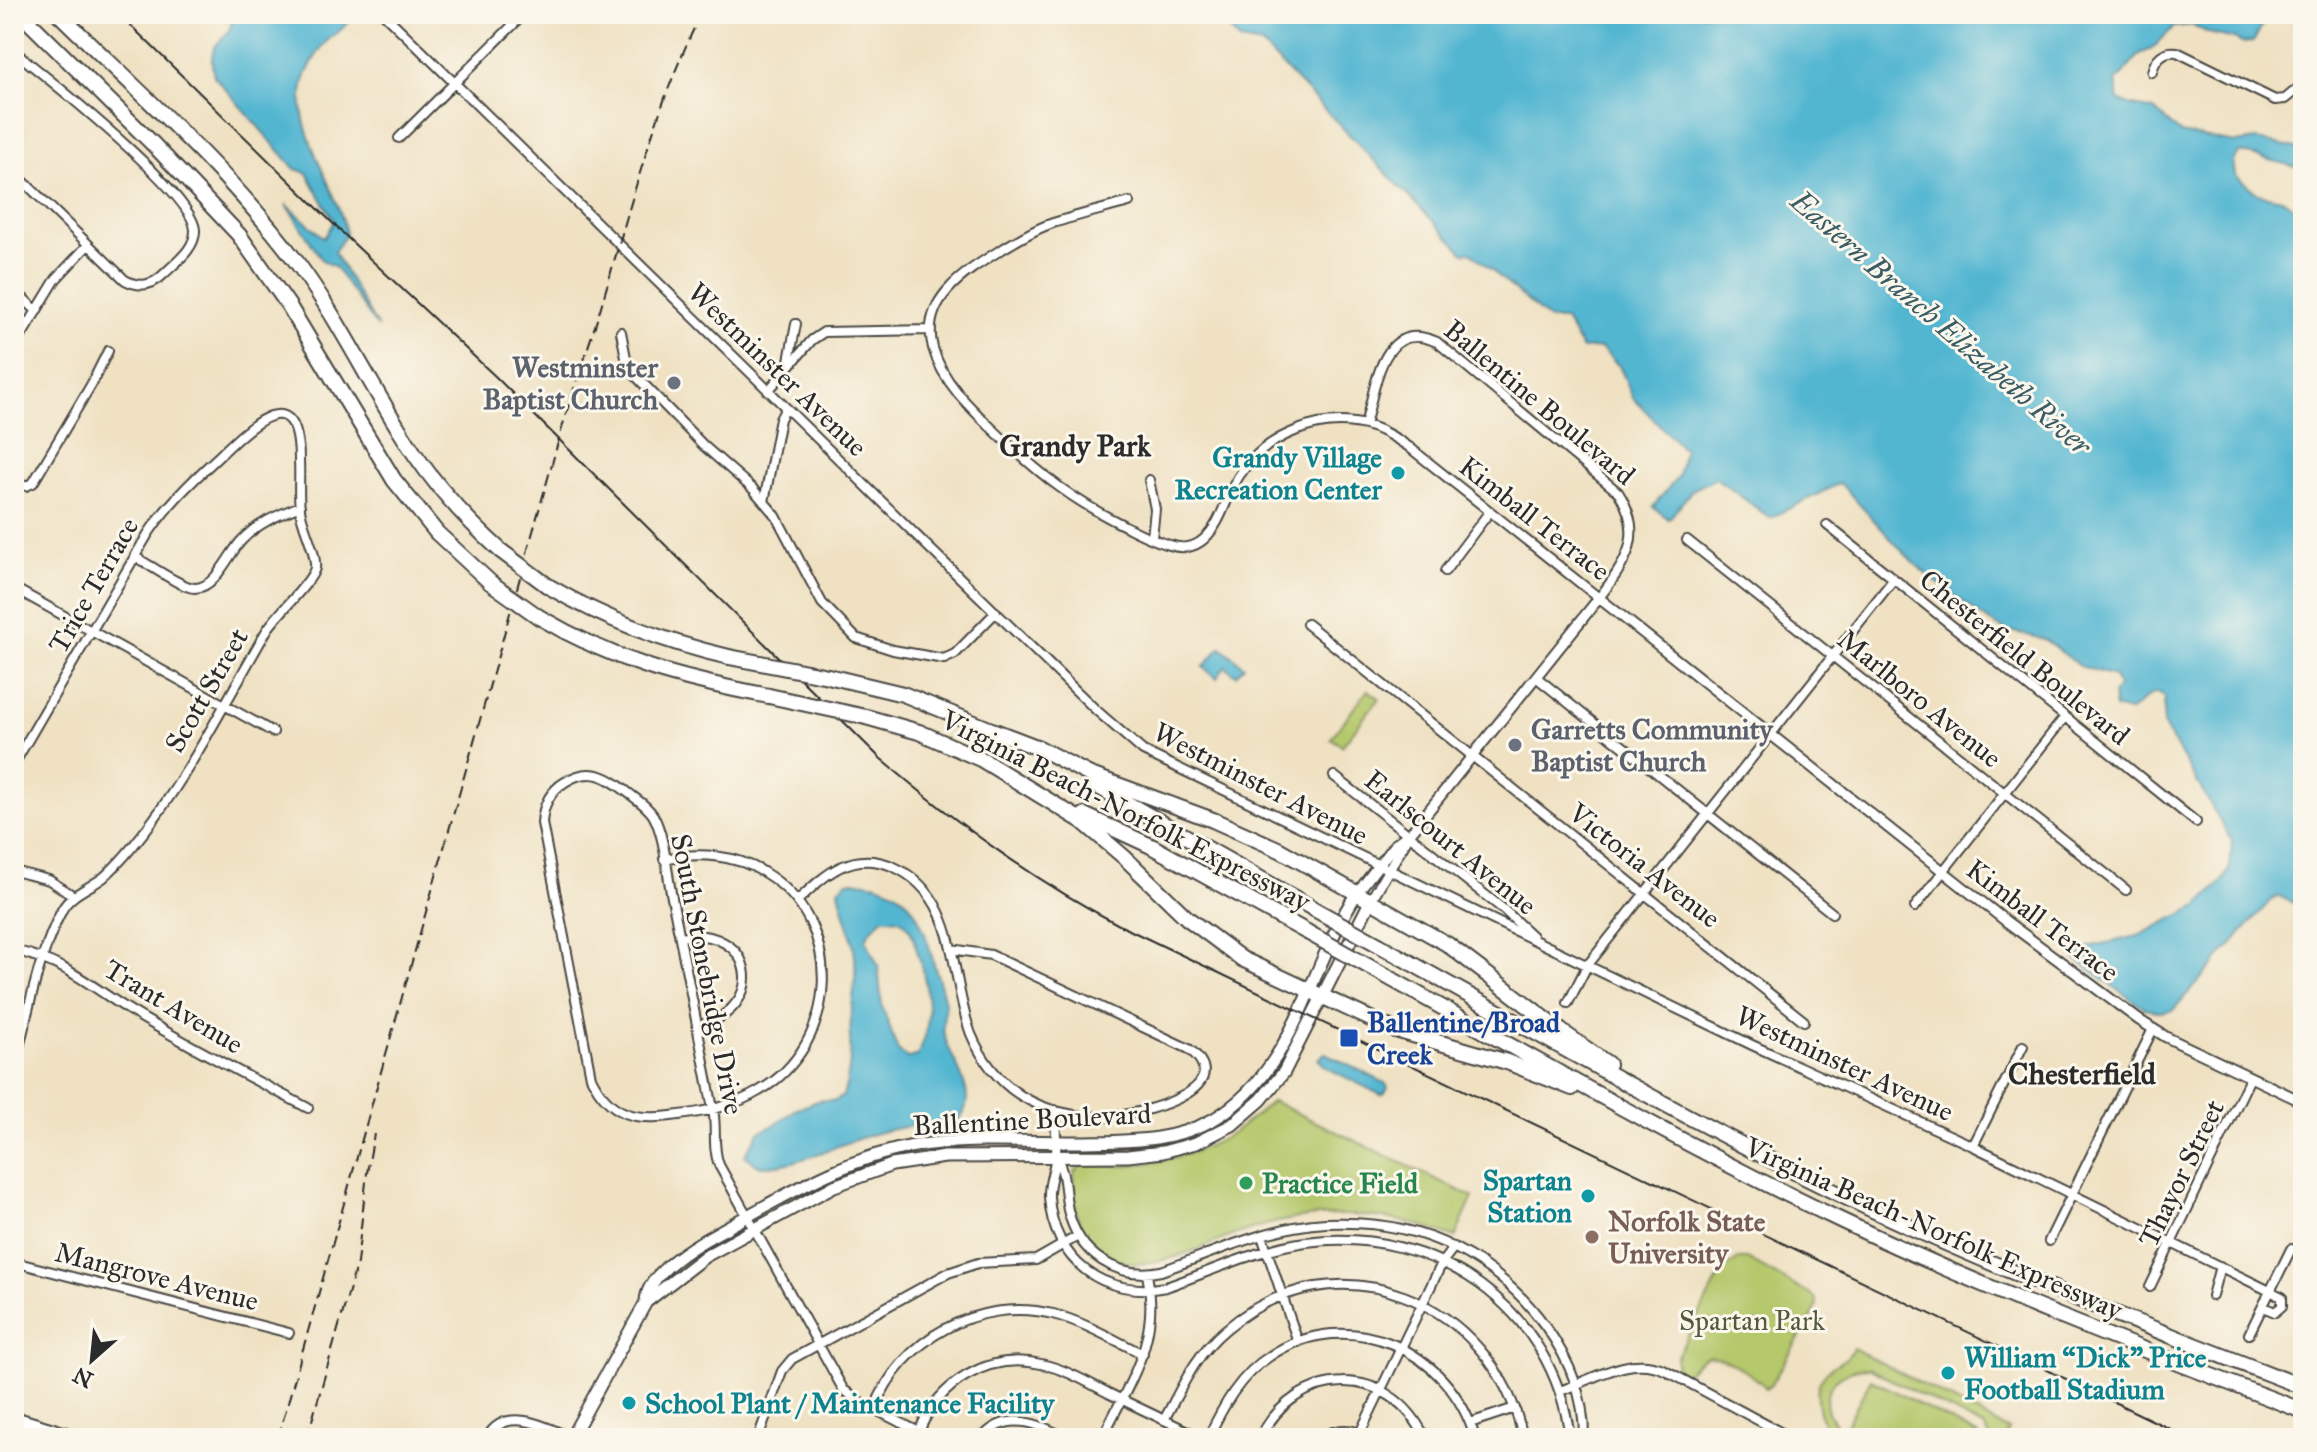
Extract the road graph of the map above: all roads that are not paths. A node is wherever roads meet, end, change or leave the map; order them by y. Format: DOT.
graph roads {
  1 [pos="21,14"];
  2 [pos="59,14"];
  3 [pos="384,14"];
  4 [pos="524,14"];
  5 [pos="14,51"];
  6 [pos="2152,72"];
  7 [pos="455,82"];
  8 [pos="2303,84"];
  9 [pos="399,138"];
  10 [pos="14,172"];
  11 [pos="1129,202"];
  12 [pos="88,245"];
  13 [pos="14,290"];
  14 [pos="36,310"];
  15 [pos="796,324"];
  16 [pos="931,330"];
  17 [pos="621,332"];
  18 [pos="14,348"];
  19 [pos="108,351"];
  20 [pos="788,367"];
  21 [pos="768,391"];
  22 [pos="786,408"];
  23 [pos="1365,425"];
  24 [pos="196,478"];
  25 [pos="1149,480"];
  26 [pos="18,482"];
  27 [pos="764,502"];
  28 [pos="300,506"];
  29 [pos="1490,511"];
  30 [pos="1827,525"];
  31 [pos="1152,538"];
  32 [pos="1687,540"];
  33 [pos="135,557"];
  34 [pos="1445,571"];
  35 [pos="1893,580"];
  36 [pos="14,588"];
  37 [pos="1599,598"];
  38 [pos="996,612"];
  39 [pos="1307,624"];
  40 [pos="92,631"];
  41 [pos="1833,657"];
  42 [pos="1536,677"];
  43 [pos="224,705"];
  44 [pos="2064,718"];
  45 [pos="992,730"];
  46 [pos="273,732"];
  47 [pos="1771,734"];
  48 [pos="1473,756"];
  49 [pos="979,758"];
  50 [pos="14,764"];
  51 [pos="1334,776"];
  52 [pos="2004,793"];
  53 [pos="1708,813"];
  54 [pos="2196,822"];
  55 [pos="1409,835"];
  56 [pos="664,859"];
  57 [pos="1383,868"];
  58 [pos="14,871"];
  59 [pos="1943,871"];
  60 [pos="2126,890"];
  61 [pos="1645,893"];
  62 [pos="74,896"];
  63 [pos="1364,896"];
  64 [pos="797,901"];
  65 [pos="1915,907"];
  66 [pos="1832,913"];
  67 [pos="680,937"];
  68 [pos="1538,943"];
  69 [pos="951,949"];
  70 [pos="14,950"];
  71 [pos="44,958"];
  72 [pos="1587,966"];
  73 [pos="1308,990"];
  74 [pos="1323,998"];
  75 [pos="1568,1003"];
  76 [pos="1804,1021"];
  77 [pos="697,1026"];
  78 [pos="2153,1029"];
  79 [pos="17,1046"];
  80 [pos="2023,1046"];
  81 [pos="14,1067"];
  82 [pos="2250,1078"];
  83 [pos="1643,1092"];
  84 [pos="2303,1102"];
  85 [pos="308,1108"];
  86 [pos="713,1109"];
  87 [pos="1055,1110"];
  88 [pos="1629,1111"];
  89 [pos="1055,1142"];
  90 [pos="1973,1146"];
  91 [pos="1056,1156"];
  92 [pos="2072,1194"];
  93 [pos="747,1217"];
  94 [pos="754,1229"];
  95 [pos="1078,1236"];
  96 [pos="1262,1236"];
  97 [pos="2049,1241"];
  98 [pos="2171,1243"];
  99 [pos="1064,1245"];
  100 [pos="1454,1247"];
  101 [pos="2291,1249"];
  102 [pos="1267,1252"];
  103 [pos="1443,1261"];
  104 [pos="14,1262"];
  105 [pos="2220,1266"];
  106 [pos="1147,1274"];
  107 [pos="2150,1287"];
  108 [pos="1151,1290"];
  109 [pos="2270,1291"];
  110 [pos="2212,1296"];
  111 [pos="1282,1297"];
  112 [pos="646,1302"];
  113 [pos="1422,1303"];
  114 [pos="2263,1307"];
  115 [pos="289,1333"];
  116 [pos="2249,1334"];
  117 [pos="1298,1342"];
  118 [pos="816,1344"];
  119 [pos="1401,1348"];
  120 [pos="1143,1354"];
  121 [pos="1576,1385"];
  122 [pos="2303,1387"];
  123 [pos="1381,1390"];
  124 [pos="1560,1391"];
  125 [pos="1121,1399"];
  126 [pos="1515,1408"];
  127 [pos="874,1410"];
  128 [pos="2303,1412"];
  129 [pos="14,1418"];
  130 [pos="1164,1420"];
  131 [pos="1470,1423"];
  132 [pos="919,1432"];
  133 [pos="1364,1435"];
  134 [pos="79,1438"];
  135 [pos="487,1438"];
  136 [pos="571,1438"];
  137 [pos="758,1438"];
  138 [pos="931,1438"];
  139 [pos="982,1438"];
  140 [pos="1067,1438"];
  141 [pos="1102,1438"];
  142 [pos="1205,1438"];
  143 [pos="1260,1438"];
  144 [pos="1320,1438"];
  145 [pos="1425,1438"];
  146 [pos="1475,1438"];
  147 [pos="1523,1438"];
  148 [pos="1570,1438"];
  149 [pos="1584,1438"];
  150 [pos="1791,1438"];
  1 -- 49 [label="highway, Virginia Beach-Norfolk Expressway, bridge"];
  2 -- 45 [label="highway, Virginia Beach-Norfolk Expressway, bridge"];
  3 -- 7 [label="street, Westminster Avenue"];
  4 -- 7 [label="street"];
  5 -- 12 [label="street"];
  6 -- 8 [label="street"];
  7 -- 9 [label="street"];
  7 -- 21 [label="street, Westminster Avenue"];
  10 -- 12 [label="street"];
  11 -- 16 [label="street"];
  12 -- 14 [label="street"];
  13 -- 14 [label="street"];
  14 -- 18 [label="street"];
  15 -- 20 [label="street"];
  16 -- 20 [label="street"];
  16 -- 31 [label="street, Kimball Terrace"];
  17 -- 27 [label="street"];
  19 -- 26 [label="street"];
  20 -- 21 [label="street"];
  21 -- 22 [label="street, Westminster Avenue"];
  22 -- 27 [label="street"];
  22 -- 38 [label="street, Westminster Avenue"];
  23 -- 29 [label="street, Kimball Terrace"];
  23 -- 31 [label="street, Kimball Terrace"];
  23 -- 37 [label="street, Ballentine Boulevard"];
  24 -- 28 [label="street, Scott Street"];
  24 -- 33 [label="street, Trice Terrace"];
  25 -- 31 [label="street"];
  27 -- 38 [label="street"];
  28 -- 33 [label="street"];
  28 -- 43 [label="street, Scott Street"];
  29 -- 34 [label="street"];
  29 -- 37 [label="street, Kimball Terrace"];
  30 -- 35 [label="street, Chesterfield Boulevard"];
  32 -- 41 [label="street, Marlboro Avenue"];
  33 -- 40 [label="street, Trice Terrace"];
  35 -- 41 [label="street"];
  35 -- 44 [label="street, Chesterfield Boulevard"];
  36 -- 40 [label="street"];
  37 -- 42 [label="street, Ballentine Boulevard"];
  37 -- 47 [label="street, Kimball Terrace"];
  38 -- 57 [label="street, Westminster Avenue"];
  39 -- 48 [label="street, Victoria Avenue"];
  40 -- 43 [label="street"];
  40 -- 50 [label="street, Trice Terrace"];
  41 -- 47 [label="street"];
  41 -- 52 [label="street, Marlboro Avenue"];
  42 -- 48 [label="street, Ballentine Boulevard"];
  42 -- 53 [label="street"];
  43 -- 46 [label="street"];
  43 -- 62 [label="street, Scott Street"];
  44 -- 52 [label="street"];
  44 -- 54 [label="street, Chesterfield Boulevard"];
  45 -- 63 [label="highway"];
  45 -- 83 [label="highway, Virginia Beach-Norfolk Expressway, bridge"];
  47 -- 53 [label="street"];
  47 -- 59 [label="street, Kimball Terrace"];
  48 -- 55 [label="street, Ballentine Boulevard"];
  48 -- 61 [label="street, Victoria Avenue"];
  49 -- 73 [label="highway"];
  49 -- 88 [label="highway, Virginia Beach-Norfolk Expressway, bridge"];
  51 -- 55 [label="street, Earlscourt Avenue"];
  52 -- 59 [label="street"];
  52 -- 60 [label="street, Marlboro Avenue"];
  53 -- 61 [label="street"];
  53 -- 66 [label="street"];
  55 -- 57 [label="street, Ballentine Boulevard"];
  55 -- 68 [label="street, Earlscourt Avenue"];
  56 -- 64 [label="street"];
  56 -- 67 [label="street, South Stonebridge Drive"];
  56 -- 86 [label="street, South Stonebridge Drive"];
  57 -- 63 [label="street, Ballentine Boulevard"];
  57 -- 63 [label="street, Ballentine Boulevard"];
  57 -- 68 [label="street, Westminster Avenue"];
  58 -- 62 [label="street"];
  59 -- 65 [label="street"];
  59 -- 78 [label="street, Kimball Terrace"];
  61 -- 72 [label="street"];
  61 -- 76 [label="street, Victoria Avenue"];
  62 -- 71 [label="street, Scott Street"];
  63 -- 73 [label="main road, Ballentine Boulevard"];
  63 -- 74 [label="main road, Ballentine Boulevard"];
  63 -- 83 [label="highway"];
  64 -- 69 [label="street"];
  64 -- 86 [label="street"];
  67 -- 77 [label="street, South Stonebridge Drive"];
  67 -- 77 [label="street"];
  68 -- 72 [label="street, Westminster Avenue"];
  69 -- 87 [label="street"];
  69 -- 87 [label="street"];
  70 -- 71 [label="street, Trant Avenue"];
  71 -- 79 [label="street, Scott Street"];
  71 -- 85 [label="street, Trant Avenue"];
  72 -- 75 [label="street"];
  72 -- 90 [label="street, Westminster Avenue"];
  73 -- 74 [label="highway"];
  73 -- 89 [label="main road, Ballentine Boulevard"];
  74 -- 88 [label="highway"];
  74 -- 91 [label="main road, Ballentine Boulevard"];
  77 -- 86 [label="street, South Stonebridge Drive"];
  78 -- 82 [label="street, Kimball Terrace"];
  78 -- 92 [label="street"];
  79 -- 81 [label="street, Scott Street"];
  80 -- 90 [label="street"];
  82 -- 84 [label="street, Kimball Terrace"];
  82 -- 98 [label="street, Thayor Street"];
  83 -- 122 [label="highway, Virginia Beach-Norfolk Expressway"];
  86 -- 93 [label="street, South Stonebridge Drive"];
  87 -- 89 [label="street"];
  88 -- 128 [label="highway, Virginia Beach-Norfolk Expressway"];
  89 -- 91 [label="street"];
  89 -- 93 [label="main road, Ballentine Boulevard"];
  90 -- 92 [label="street, Westminster Avenue"];
  91 -- 94 [label="main road, Ballentine Boulevard"];
  91 -- 95 [label="street"];
  91 -- 99 [label="street"];
  92 -- 97 [label="street"];
  92 -- 98 [label="street, Westminster Avenue"];
  93 -- 94 [label="street, South Stonebridge Drive"];
  93 -- 112 [label="main road, Ballentine Boulevard"];
  94 -- 112 [label="main road, Ballentine Boulevard"];
  94 -- 118 [label="street, South Stonebridge Drive"];
  95 -- 99 [label="street"];
  95 -- 106 [label="street"];
  96 -- 100 [label="street"];
  96 -- 102 [label="street"];
  96 -- 106 [label="street"];
  98 -- 105 [label="street, Westminster Avenue"];
  98 -- 107 [label="street, Thayor Street"];
  99 -- 108 [label="street"];
  99 -- 118 [label="street"];
  100 -- 103 [label="street"];
  100 -- 121 [label="street"];
  101 -- 109 [label="street"];
  102 -- 103 [label="street"];
  102 -- 108 [label="street"];
  102 -- 111 [label="street"];
  103 -- 113 [label="street"];
  103 -- 124 [label="street"];
  104 -- 115 [label="street, Mangrove Avenue"];
  105 -- 109 [label="street, Westminster Avenue"];
  105 -- 110 [label="street"];
  106 -- 108 [label="street"];
  108 -- 120 [label="street"];
  109 -- 114 [label="street"];
  109 -- 114 [label="street"];
  111 -- 113 [label="street"];
  111 -- 117 [label="street"];
  111 -- 130 [label="street"];
  112 -- 136 [label="main road, Ballentine Boulevard"];
  113 -- 119 [label="street"];
  113 -- 126 [label="street"];
  114 -- 116 [label="street"];
  117 -- 119 [label="street"];
  117 -- 142 [label="street"];
  118 -- 127 [label="street, South Stonebridge Drive"];
  118 -- 137 [label="street"];
  119 -- 123 [label="street"];
  119 -- 131 [label="street"];
  120 -- 125 [label="street"];
  120 -- 127 [label="street"];
  121 -- 124 [label="street"];
  121 -- 149 [label="street"];
  121 -- 150 [label="street"];
  123 -- 133 [label="street"];
  123 -- 143 [label="street"];
  123 -- 145 [label="street"];
  124 -- 148 [label="street"];
  125 -- 130 [label="street"];
  125 -- 132 [label="street"];
  125 -- 141 [label="street"];
  126 -- 131 [label="street"];
  126 -- 147 [label="street"];
  127 -- 132 [label="street, South Stonebridge Drive"];
  129 -- 134 [label="main road"];
  130 -- 142 [label="street"];
  131 -- 146 [label="street"];
  132 -- 138 [label="street, South Stonebridge Drive"];
  133 -- 144 [label="street"];
  135 -- 136 [label="street"];
  139 -- 140 [label="street"];
}
